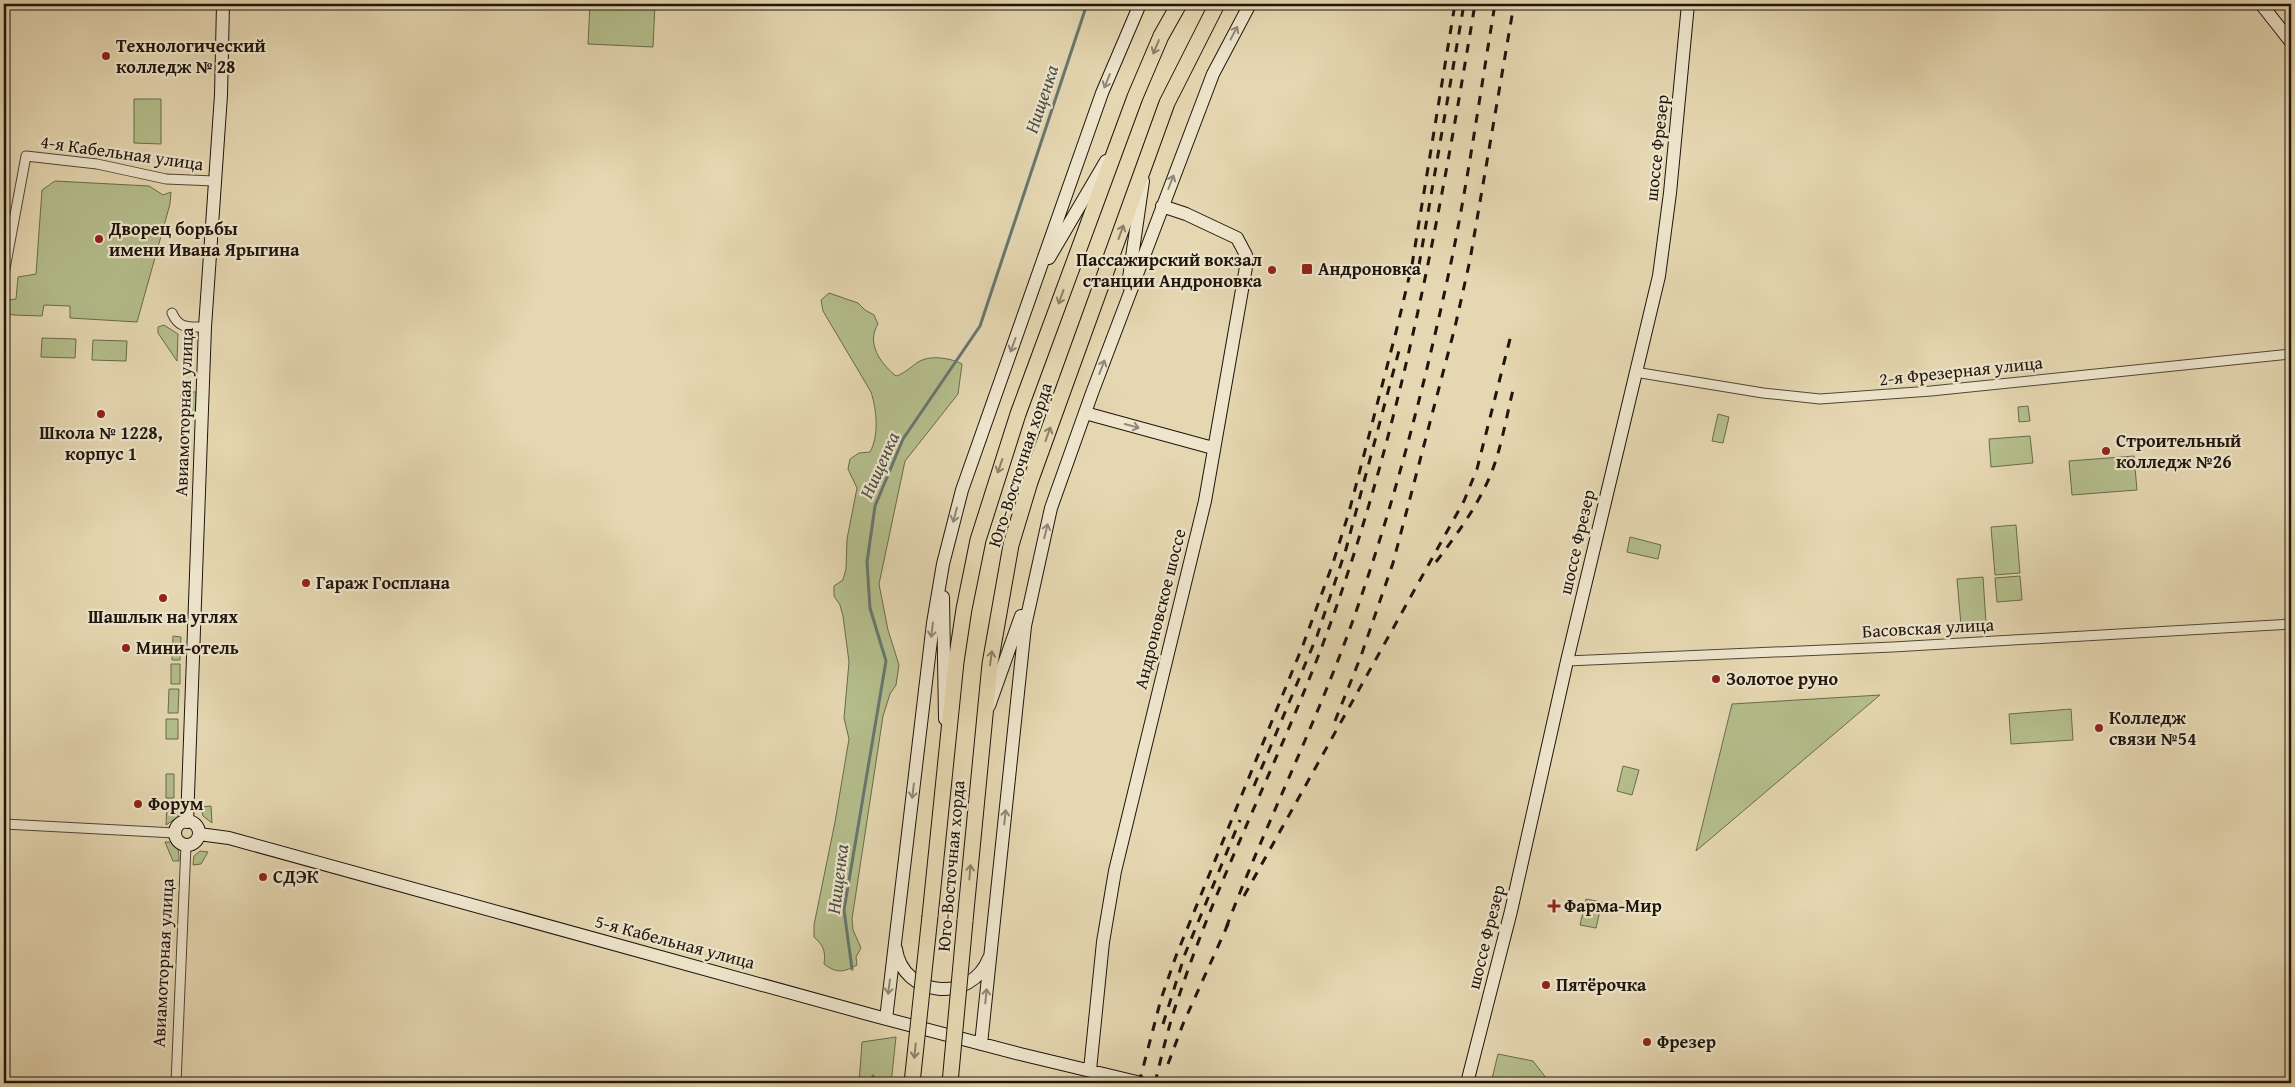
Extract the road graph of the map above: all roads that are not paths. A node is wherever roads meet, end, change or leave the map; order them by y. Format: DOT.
graph roads {
  1 [pos="223,4"];
  2 [pos="1140,4"];
  3 [pos="1179,4"];
  4 [pos="1217,4"];
  5 [pos="1250,4"];
  6 [pos="1688,4"];
  7 [pos="2260,4"];
  8 [pos="2291,42"];
  9 [pos="1120,137"];
  10 [pos="1146,162"];
  11 [pos="214,181"];
  12 [pos="1162,206"];
  13 [pos="4,274"];
  14 [pos="1035,282"];
  15 [pos="1124,310"];
  16 [pos="172,313"];
  17 [pos="205,327"];
  18 [pos="2291,354"];
  19 [pos="1635,372"];
  20 [pos="1085,413"];
  21 [pos="1213,448"];
  22 [pos="943,564"];
  23 [pos="1034,579"];
  24 [pos="2291,624"];
  25 [pos="1567,661"];
  26 [pos="984,722"];
  27 [pos="945,766"];
  28 [pos="187,822"];
  29 [pos="4,824"];
  30 [pos="175,833"];
  31 [pos="199,834"];
  32 [pos="186,845"];
  33 [pos="895,937"];
  34 [pos="992,947"];
  35 [pos="886,1019"];
  36 [pos="981,1044"];
  37 [pos="1090,1070"];
  38 [pos="176,1083"];
  39 [pos="912,1083"];
  40 [pos="950,1083"];
  41 [pos="1142,1083"];
  42 [pos="1467,1083"];
  1 -- 11 [label="street, Авиамоторная улица"];
  2 -- 14 [label="street, one-way"];
  3 -- 9 [label="main road, Юго-Восточная хорда, one-way"];
  4 -- 10 [label="main road, Юго-Восточная хорда"];
  12 -- 5 [label="street, one-way"];
  6 -- 19 [label="street, шоссе Фрезер"];
  7 -- 8 [label="street"];
  9 -- 14 [label="street"];
  9 -- 27 [label="main road, Юго-Восточная хорда, one-way"];
  10 -- 15 [label="street"];
  26 -- 10 [label="main road, Юго-Восточная хорда, one-way"];
  11 -- 13 [label="street, 4-я Кабельная улица"];
  11 -- 17 [label="street, Авиамоторная улица"];
  12 -- 15 [label="street"];
  12 -- 21 [label="street, Андроновское шоссе"];
  14 -- 22 [label="street, one-way"];
  20 -- 15 [label="street, one-way"];
  16 -- 17 [label="street"];
  17 -- 28 [label="street, Авиамоторная улица"];
  18 -- 19 [label="street, 2-я Фрезерная улица"];
  19 -- 25 [label="street, шоссе Фрезер"];
  20 -- 21 [label="street, one-way"];
  23 -- 20 [label="street, one-way"];
  21 -- 37 [label="street, Андроновское шоссе"];
  22 -- 27 [label="street"];
  22 -- 33 [label="street, one-way"];
  23 -- 26 [label="street"];
  34 -- 23 [label="street, one-way"];
  24 -- 25 [label="street, Басовская улица"];
  25 -- 42 [label="street, шоссе Фрезер"];
  40 -- 26 [label="main road, Юго-Восточная хорда, one-way, bridge"];
  27 -- 39 [label="main road, Юго-Восточная хорда, one-way, bridge"];
  28 -- 30 [label="street"];
  28 -- 31 [label="street"];
  29 -- 30 [label="street"];
  30 -- 32 [label="street"];
  31 -- 32 [label="street"];
  31 -- 35 [label="street, 5-я Кабельная улица"];
  32 -- 38 [label="street, Авиамоторная улица"];
  33 -- 34 [label="street"];
  33 -- 35 [label="street, one-way"];
  36 -- 34 [label="street, one-way"];
  35 -- 36 [label="street, 5-я Кабельная улица"];
  36 -- 37 [label="street, 5-я Кабельная улица"];
  37 -- 41 [label="street, 5-я Кабельная улица"];
}
